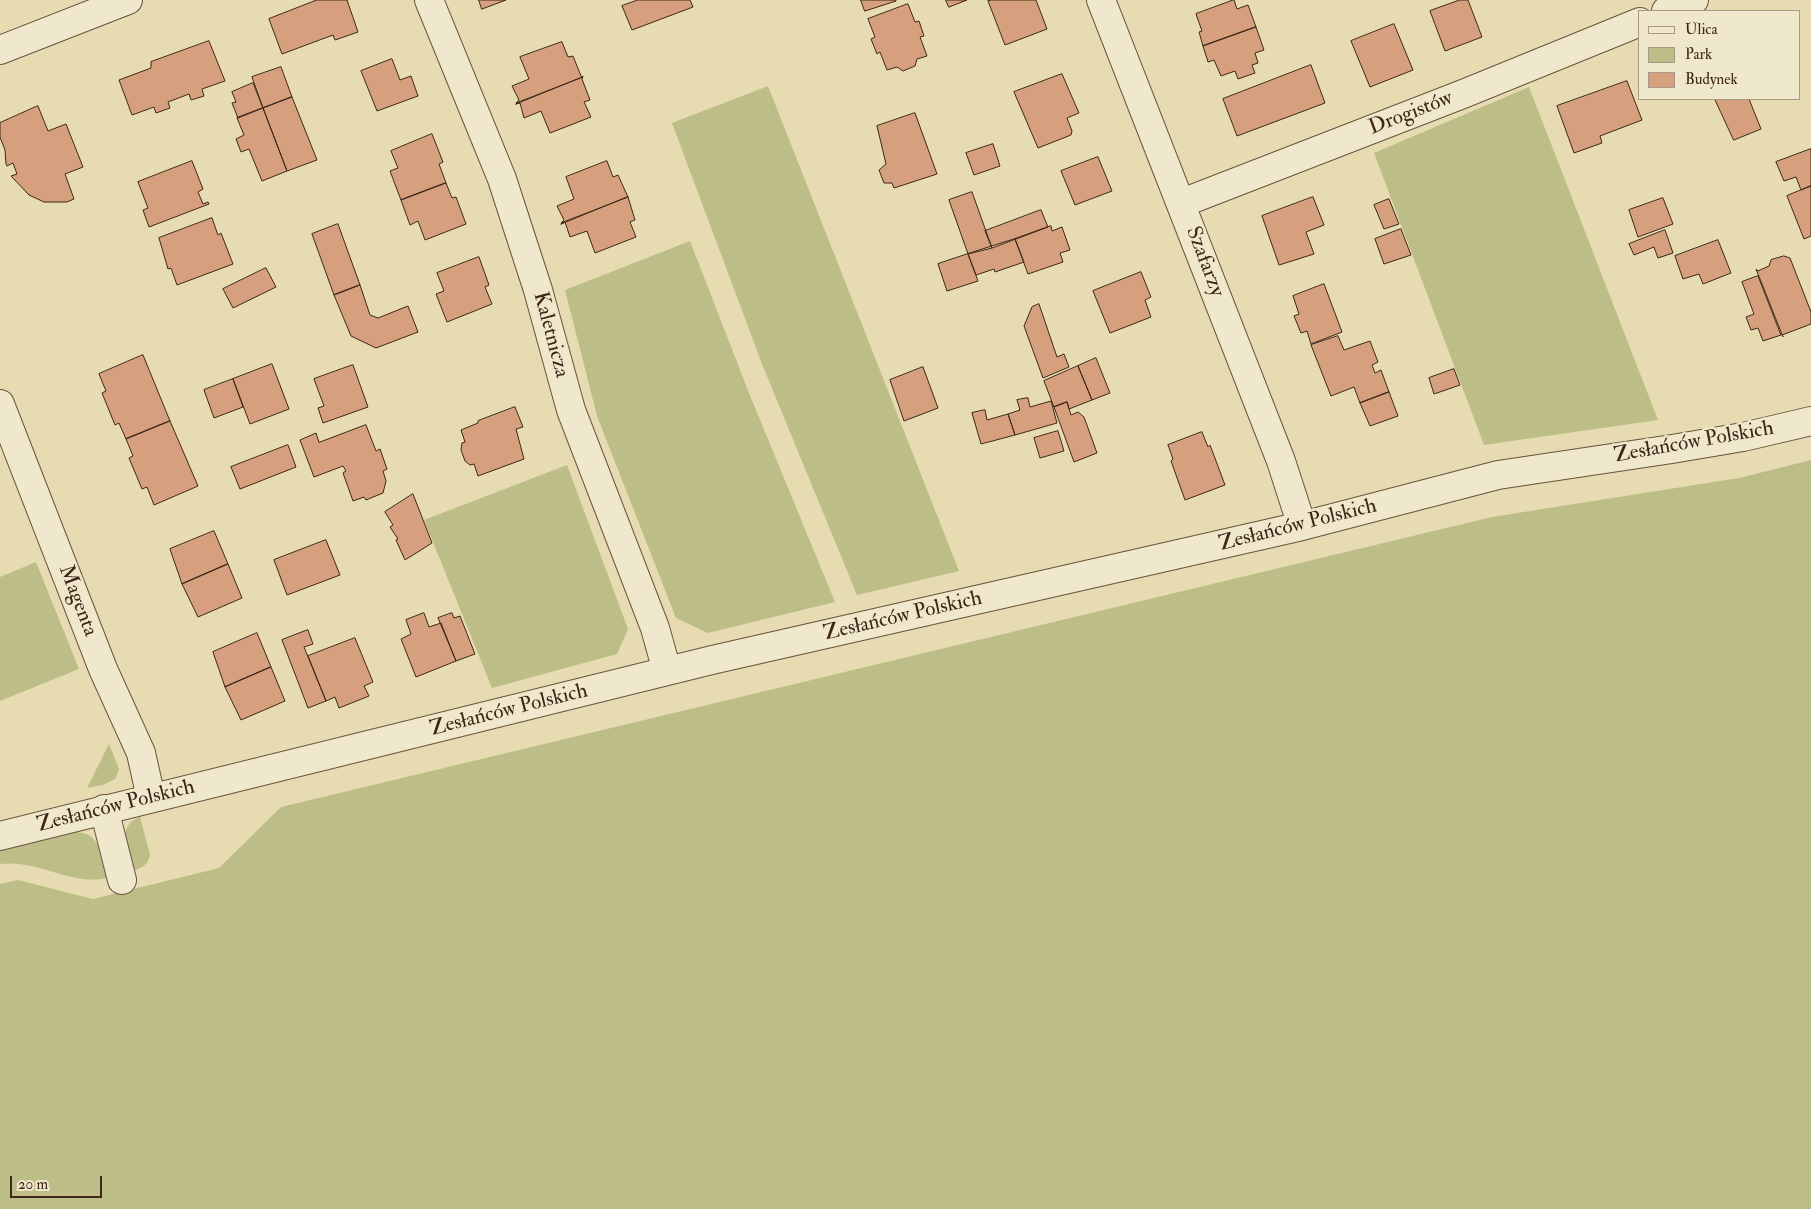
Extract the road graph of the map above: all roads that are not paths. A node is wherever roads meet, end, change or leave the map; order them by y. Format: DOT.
graph roads {
  1 [pos="128,0"];
  2 [pos="429,0"];
  3 [pos="1101,0"];
  4 [pos="1694,0"];
  5 [pos="1669,10"];
  6 [pos="1638,23"];
  7 [pos="0,50"];
  8 [pos="1182,204"];
  9 [pos="0,404"];
  10 [pos="1811,420"];
  11 [pos="1302,526"];
  12 [pos="667,671"];
  13 [pos="151,798"];
  14 [pos="104,809"];
  15 [pos="0,836"];
  16 [pos="122,880"];
  1 -- 7 [label="street"];
  2 -- 12 [label="street, Kaletnicza"];
  3 -- 8 [label="street, Szafarzy"];
  4 -- 5 [label="street"];
  6 -- 8 [label="street, Drogistów"];
  8 -- 11 [label="street, Szafarzy"];
  9 -- 13 [label="street, Magenta"];
  10 -- 11 [label="street, Zesłańców Polskich"];
  11 -- 12 [label="street, Zesłańców Polskich"];
  12 -- 13 [label="street, Zesłańców Polskich"];
  13 -- 14 [label="street, Zesłańców Polskich"];
  14 -- 15 [label="street, Zesłańców Polskich"];
  14 -- 16 [label="street"];
}
